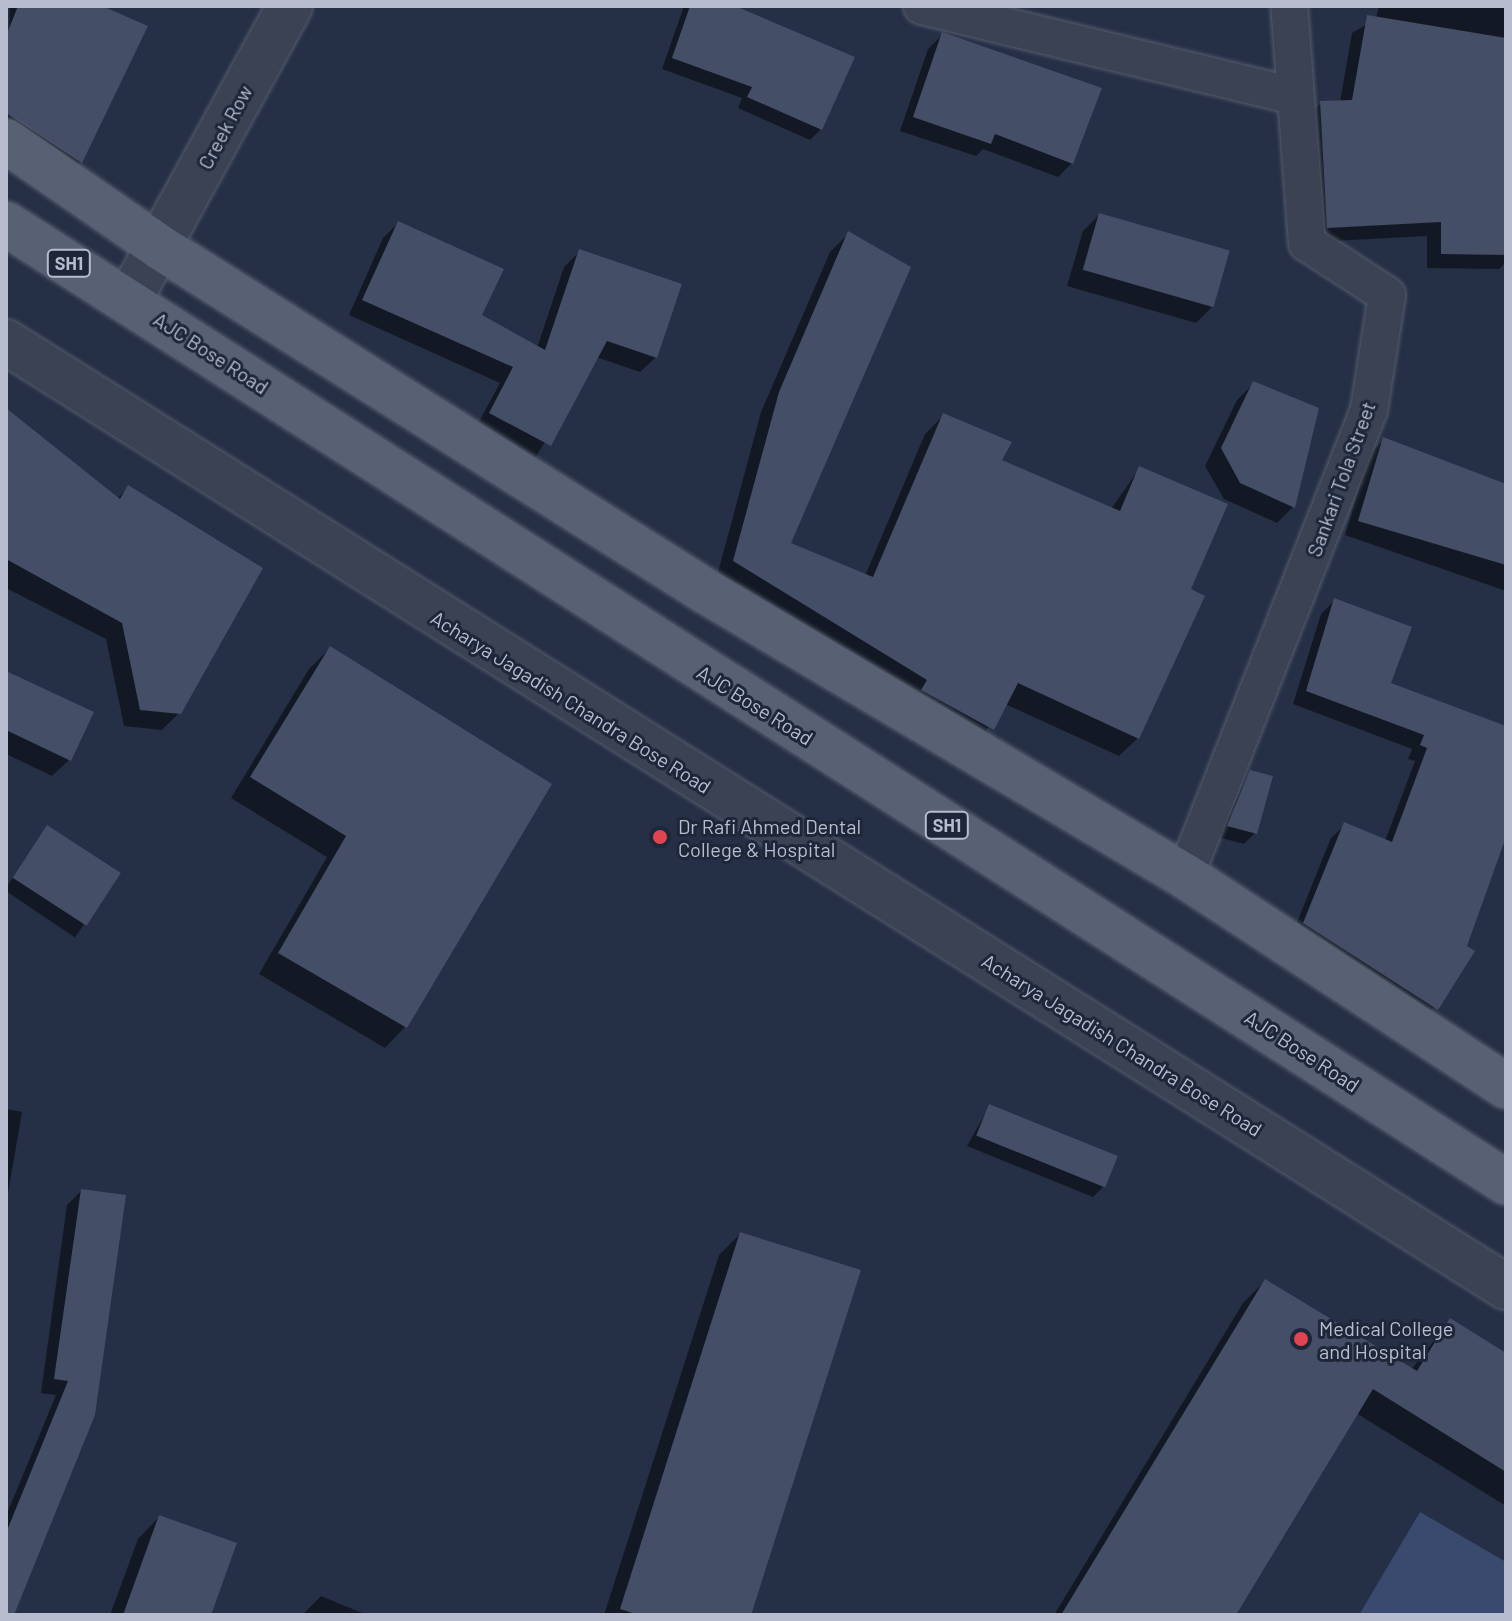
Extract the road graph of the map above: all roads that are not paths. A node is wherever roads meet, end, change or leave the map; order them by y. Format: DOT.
graph roads {
  1 [pos="290,6"];
  2 [pos="922,6"];
  3 [pos="1289,6"];
  4 [pos="1293,96"];
  5 [pos="6,141"];
  6 [pos="6,224"];
  7 [pos="161,248"];
  8 [pos="129,300"];
  9 [pos="6,342"];
  10 [pos="1185,876"];
  11 [pos="1506,1086"];
  12 [pos="1506,1182"];
  13 [pos="1506,1287"];
  1 -- 7 [label="street, Creek Row"];
  2 -- 4 [label="street"];
  3 -- 4 [label="street, Sankari Tola Street"];
  4 -- 10 [label="street, Sankari Tola Street"];
  5 -- 7 [label="main road"];
  6 -- 8 [label="main road, AJC Bose Road / SH1"];
  7 -- 8 [label="street"];
  7 -- 10 [label="main road"];
  8 -- 12 [label="main road, AJC Bose Road / SH1"];
  9 -- 13 [label="street, Acharya Jagadish Chandra Bose Road"];
  10 -- 11 [label="main road"];
}
